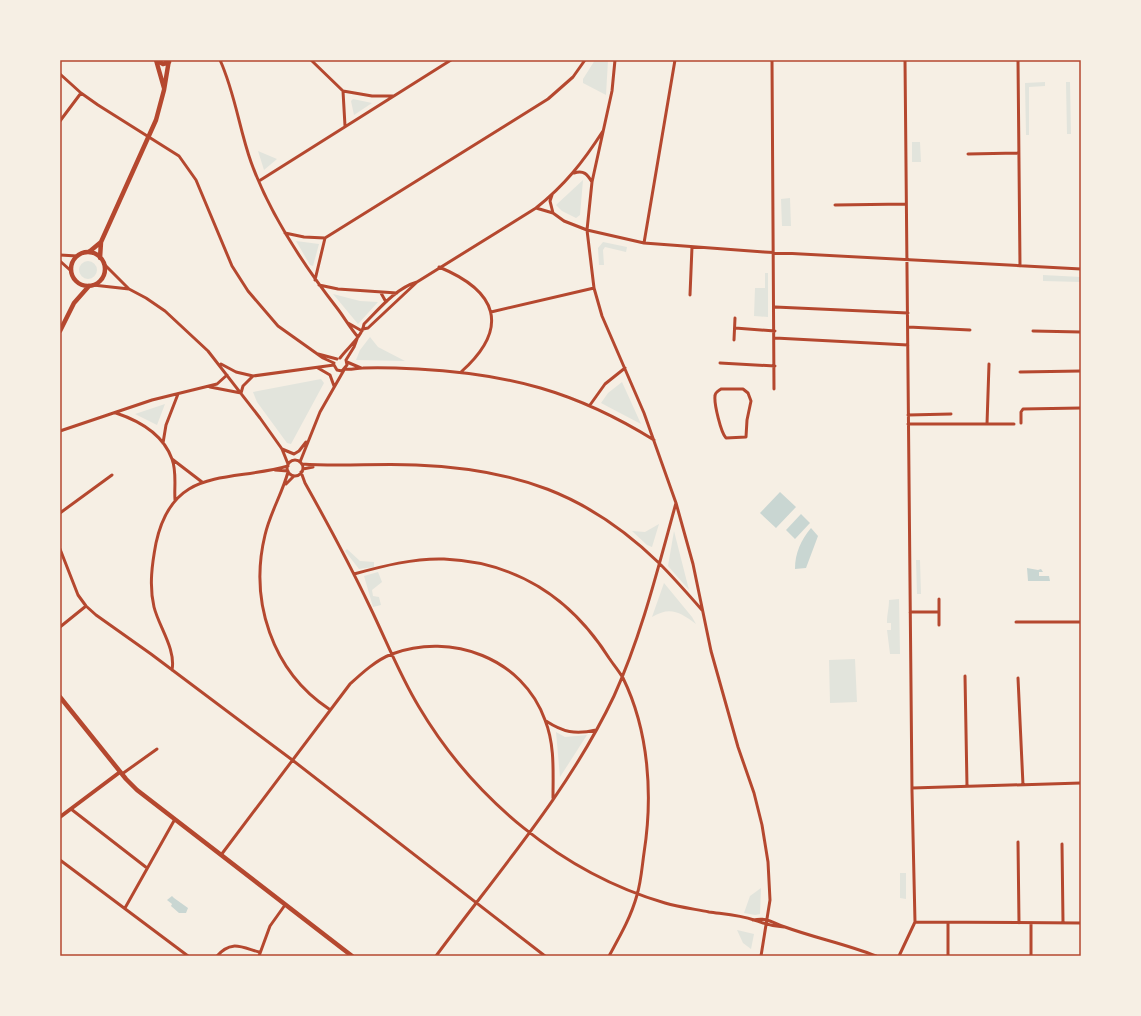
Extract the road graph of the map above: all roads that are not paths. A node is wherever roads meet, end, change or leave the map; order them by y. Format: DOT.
graph roads {
  1 [pos="156,60"];
  2 [pos="220,60"];
  3 [pos="311,60"];
  4 [pos="451,60"];
  5 [pos="585,60"];
  6 [pos="614,60"];
  7 [pos="675,60"];
  8 [pos="772,60"];
  9 [pos="905,60"];
  10 [pos="1018,60"];
  11 [pos="169,61"];
  12 [pos="60,74"];
  13 [pos="164,90"];
  14 [pos="343,91"];
  15 [pos="81,93"];
  16 [pos="394,96"];
  17 [pos="60,121"];
  18 [pos="345,126"];
  19 [pos="604,130"];
  20 [pos="149,137"];
  21 [pos="1018,153"];
  22 [pos="968,154"];
  23 [pos="574,173"];
  24 [pos="258,181"];
  25 [pos="592,182"];
  26 [pos="552,195"];
  27 [pos="906,204"];
  28 [pos="835,205"];
  29 [pos="536,208"];
  30 [pos="553,213"];
  31 [pos="587,230"];
  32 [pos="285,233"];
  33 [pos="325,238"];
  34 [pos="101,242"];
  35 [pos="644,243"];
  36 [pos="692,247"];
  37 [pos="89,252"];
  38 [pos="775,252"];
  39 [pos="60,254"];
  40 [pos="77,256"];
  41 [pos="100,258"];
  42 [pos="907,260"];
  43 [pos="60,261"];
  44 [pos="104,264"];
  45 [pos="1020,266"];
  46 [pos="439,267"];
  47 [pos="1081,269"];
  48 [pos="70,270"];
  49 [pos="315,280"];
  50 [pos="417,282"];
  51 [pos="319,285"];
  52 [pos="91,286"];
  53 [pos="129,288"];
  54 [pos="594,288"];
  55 [pos="381,293"];
  56 [pos="397,293"];
  57 [pos="690,294"];
  58 [pos="386,302"];
  59 [pos="775,307"];
  60 [pos="491,312"];
  61 [pos="908,313"];
  62 [pos="735,318"];
  63 [pos="348,323"];
  64 [pos="908,327"];
  65 [pos="735,328"];
  66 [pos="362,330"];
  67 [pos="970,330"];
  68 [pos="60,331"];
  69 [pos="775,331"];
  70 [pos="1033,331"];
  71 [pos="1081,332"];
  72 [pos="357,338"];
  73 [pos="774,338"];
  74 [pos="734,340"];
  75 [pos="908,345"];
  76 [pos="318,354"];
  77 [pos="338,358"];
  78 [pos="346,361"];
  79 [pos="219,363"];
  80 [pos="720,363"];
  81 [pos="334,364"];
  82 [pos="989,364"];
  83 [pos="774,366"];
  84 [pos="317,368"];
  85 [pos="361,368"];
  86 [pos="625,368"];
  87 [pos="344,369"];
  88 [pos="1081,371"];
  89 [pos="461,372"];
  90 [pos="1020,372"];
  91 [pos="227,375"];
  92 [pos="253,376"];
  93 [pos="334,386"];
  94 [pos="208,387"];
  95 [pos="774,389"];
  96 [pos="241,393"];
  97 [pos="178,394"];
  98 [pos="590,405"];
  99 [pos="751,408"];
  100 [pos="1081,408"];
  101 [pos="115,413"];
  102 [pos="951,414"];
  103 [pos="908,415"];
  104 [pos="908,424"];
  105 [pos="988,424"];
  106 [pos="1014,424"];
  107 [pos="1022,424"];
  108 [pos="60,431"];
  109 [pos="309,437"];
  110 [pos="654,440"];
  111 [pos="163,443"];
  112 [pos="282,450"];
  113 [pos="172,459"];
  114 [pos="301,463"];
  115 [pos="288,465"];
  116 [pos="317,466"];
  117 [pos="273,470"];
  118 [pos="302,471"];
  119 [pos="288,472"];
  120 [pos="112,475"];
  121 [pos="298,475"];
  122 [pos="294,476"];
  123 [pos="202,482"];
  124 [pos="305,483"];
  125 [pos="285,485"];
  126 [pos="174,500"];
  127 [pos="676,503"];
  128 [pos="60,514"];
  129 [pos="60,549"];
  130 [pos="659,564"];
  131 [pos="354,574"];
  132 [pos="939,599"];
  133 [pos="86,606"];
  134 [pos="702,610"];
  135 [pos="910,612"];
  136 [pos="939,612"];
  137 [pos="1016,622"];
  138 [pos="1081,622"];
  139 [pos="939,625"];
  140 [pos="60,627"];
  141 [pos="392,654"];
  142 [pos="172,670"];
  143 [pos="622,676"];
  144 [pos="965,676"];
  145 [pos="1018,678"];
  146 [pos="60,697"];
  147 [pos="329,709"];
  148 [pos="546,721"];
  149 [pos="596,730"];
  150 [pos="157,749"];
  151 [pos="291,759"];
  152 [pos="121,773"];
  153 [pos="1081,783"];
  154 [pos="1023,785"];
  155 [pos="967,786"];
  156 [pos="912,788"];
  157 [pos="553,798"];
  158 [pos="71,809"];
  159 [pos="60,817"];
  160 [pos="175,819"];
  161 [pos="529,833"];
  162 [pos="1018,842"];
  163 [pos="1062,844"];
  164 [pos="220,854"];
  165 [pos="60,860"];
  166 [pos="147,868"];
  167 [pos="638,894"];
  168 [pos="476,902"];
  169 [pos="285,905"];
  170 [pos="125,908"];
  171 [pos="768,919"];
  172 [pos="753,920"];
  173 [pos="915,922"];
  174 [pos="1063,922"];
  175 [pos="948,923"];
  176 [pos="1019,923"];
  177 [pos="1031,923"];
  178 [pos="1081,923"];
  179 [pos="767,926"];
  180 [pos="784,927"];
  181 [pos="259,954"];
  182 [pos="188,956"];
  183 [pos="217,956"];
  184 [pos="352,956"];
  185 [pos="436,956"];
  186 [pos="545,956"];
  187 [pos="609,956"];
  188 [pos="761,956"];
  189 [pos="876,956"];
  190 [pos="899,956"];
  191 [pos="948,956"];
  192 [pos="1031,956"];
  1 -- 11 [label="main road"];
  1 -- 13 [label="main road"];
  2 -- 24 [label="street"];
  3 -- 14 [label="street"];
  4 -- 16 [label="street"];
  5 -- 33 [label="street"];
  6 -- 19 [label="street"];
  7 -- 35 [label="street"];
  8 -- 38 [label="street"];
  9 -- 27 [label="street"];
  10 -- 21 [label="street"];
  11 -- 13 [label="main road"];
  12 -- 15 [label="street"];
  13 -- 20 [label="main road"];
  14 -- 16 [label="street"];
  14 -- 18 [label="street"];
  15 -- 17 [label="street"];
  15 -- 20 [label="street"];
  16 -- 18 [label="street"];
  18 -- 24 [label="street"];
  19 -- 23 [label="street"];
  19 -- 25 [label="street"];
  20 -- 34 [label="main road"];
  20 -- 76 [label="street"];
  21 -- 22 [label="street"];
  21 -- 45 [label="street"];
  23 -- 25 [label="street"];
  23 -- 26 [label="street"];
  24 -- 32 [label="street"];
  25 -- 31 [label="street"];
  26 -- 29 [label="street"];
  26 -- 30 [label="street"];
  27 -- 28 [label="street"];
  27 -- 42 [label="street"];
  29 -- 30 [label="street"];
  29 -- 46 [label="street"];
  30 -- 31 [label="street"];
  31 -- 35 [label="street"];
  31 -- 54 [label="street"];
  32 -- 33 [label="street"];
  32 -- 49 [label="street"];
  33 -- 49 [label="street"];
  34 -- 37 [label="main road"];
  34 -- 41 [label="main road"];
  35 -- 36 [label="street"];
  36 -- 38 [label="street"];
  36 -- 57 [label="street"];
  37 -- 40 [label="main road"];
  37 -- 41 [label="main road"];
  38 -- 42 [label="street"];
  38 -- 59 [label="street"];
  39 -- 40 [label="street"];
  40 -- 48 [label="main road"];
  41 -- 44 [label="main road"];
  42 -- 45 [label="street"];
  42 -- 61 [label="street"];
  43 -- 48 [label="street"];
  44 -- 52 [label="main road"];
  44 -- 53 [label="street"];
  45 -- 47 [label="street"];
  46 -- 50 [label="street"];
  46 -- 60 [label="street"];
  48 -- 52 [label="main road"];
  49 -- 51 [label="street"];
  50 -- 56 [label="street"];
  50 -- 66 [label="street"];
  51 -- 55 [label="street"];
  51 -- 63 [label="street"];
  52 -- 53 [label="street"];
  52 -- 68 [label="main road"];
  53 -- 79 [label="street"];
  54 -- 60 [label="street"];
  54 -- 86 [label="street"];
  55 -- 56 [label="street"];
  55 -- 58 [label="street"];
  56 -- 58 [label="street"];
  58 -- 66 [label="street"];
  59 -- 61 [label="street"];
  59 -- 69 [label="street"];
  60 -- 89 [label="street"];
  61 -- 64 [label="street"];
  62 -- 65 [label="street"];
  63 -- 66 [label="street"];
  63 -- 72 [label="street"];
  64 -- 67 [label="street"];
  64 -- 75 [label="street"];
  65 -- 69 [label="street"];
  65 -- 74 [label="street"];
  66 -- 72 [label="street"];
  69 -- 73 [label="street"];
  70 -- 71 [label="street"];
  72 -- 77 [label="street"];
  72 -- 78 [label="street"];
  73 -- 75 [label="street"];
  73 -- 83 [label="street"];
  75 -- 103 [label="street"];
  76 -- 77 [label="street"];
  76 -- 81 [label="street"];
  77 -- 78 [label="street"];
  77 -- 81 [label="street"];
  78 -- 85 [label="street"];
  78 -- 87 [label="street"];
  79 -- 91 [label="street"];
  79 -- 92 [label="street"];
  80 -- 83 [label="street"];
  81 -- 84 [label="street"];
  81 -- 87 [label="street"];
  82 -- 105 [label="street"];
  83 -- 95 [label="street"];
  84 -- 92 [label="street"];
  84 -- 93 [label="street"];
  85 -- 87 [label="street"];
  85 -- 89 [label="street"];
  86 -- 98 [label="street"];
  86 -- 110 [label="street"];
  87 -- 93 [label="street"];
  88 -- 90 [label="street"];
  89 -- 98 [label="street"];
  91 -- 94 [label="street"];
  91 -- 96 [label="street"];
  92 -- 96 [label="street"];
  93 -- 109 [label="street"];
  94 -- 96 [label="street"];
  94 -- 97 [label="street"];
  96 -- 112 [label="street"];
  97 -- 101 [label="street"];
  97 -- 111 [label="street"];
  98 -- 110 [label="street"];
  99 -- 99 [label="street"];
  100 -- 107 [label="street"];
  101 -- 108 [label="street"];
  101 -- 111 [label="street"];
  102 -- 103 [label="street"];
  103 -- 104 [label="street"];
  104 -- 105 [label="street"];
  104 -- 135 [label="street"];
  105 -- 106 [label="street"];
  109 -- 112 [label="street"];
  109 -- 114 [label="street"];
  110 -- 127 [label="street"];
  111 -- 113 [label="street"];
  112 -- 115 [label="street"];
  113 -- 123 [label="street"];
  113 -- 126 [label="street"];
  114 -- 115 [label="street"];
  114 -- 116 [label="street"];
  114 -- 118 [label="street"];
  115 -- 117 [label="street"];
  115 -- 119 [label="street"];
  116 -- 118 [label="street"];
  116 -- 130 [label="street"];
  117 -- 119 [label="street"];
  117 -- 123 [label="street"];
  118 -- 121 [label="street"];
  118 -- 124 [label="street"];
  119 -- 122 [label="street"];
  119 -- 125 [label="street"];
  120 -- 128 [label="street"];
  121 -- 122 [label="street"];
  121 -- 124 [label="street"];
  122 -- 125 [label="street"];
  123 -- 126 [label="street"];
  124 -- 131 [label="street"];
  125 -- 147 [label="street"];
  126 -- 142 [label="street"];
  127 -- 130 [label="street"];
  127 -- 134 [label="street"];
  129 -- 133 [label="street"];
  130 -- 134 [label="street"];
  130 -- 143 [label="street"];
  131 -- 141 [label="street"];
  131 -- 143 [label="street"];
  132 -- 136 [label="street"];
  133 -- 140 [label="street"];
  133 -- 142 [label="street"];
  134 -- 171 [label="street"];
  135 -- 136 [label="street"];
  135 -- 156 [label="street"];
  136 -- 139 [label="street"];
  137 -- 138 [label="street"];
  141 -- 147 [label="street"];
  141 -- 148 [label="street"];
  141 -- 161 [label="street"];
  142 -- 151 [label="street"];
  143 -- 149 [label="street"];
  143 -- 167 [label="street"];
  144 -- 155 [label="street"];
  145 -- 154 [label="street"];
  146 -- 152 [label="main road"];
  147 -- 151 [label="street"];
  148 -- 149 [label="street"];
  148 -- 157 [label="street"];
  149 -- 157 [label="street"];
  150 -- 152 [label="street"];
  151 -- 164 [label="street"];
  151 -- 168 [label="street"];
  152 -- 158 [label="street"];
  152 -- 160 [label="main road"];
  153 -- 154 [label="street"];
  154 -- 155 [label="street"];
  155 -- 156 [label="street"];
  156 -- 173 [label="street"];
  157 -- 161 [label="street"];
  158 -- 159 [label="street"];
  158 -- 166 [label="street"];
  160 -- 164 [label="main road"];
  160 -- 166 [label="street"];
  161 -- 167 [label="street"];
  161 -- 168 [label="street"];
  162 -- 176 [label="street"];
  163 -- 174 [label="street"];
  164 -- 169 [label="main road"];
  165 -- 170 [label="street"];
  166 -- 170 [label="street"];
  167 -- 172 [label="street"];
  167 -- 187 [label="street"];
  168 -- 185 [label="street"];
  168 -- 186 [label="street"];
  169 -- 181 [label="street"];
  169 -- 184 [label="main road"];
  170 -- 182 [label="street"];
  171 -- 172 [label="street"];
  171 -- 179 [label="street"];
  171 -- 180 [label="street"];
  172 -- 179 [label="street"];
  173 -- 175 [label="street"];
  173 -- 190 [label="street"];
  174 -- 177 [label="street"];
  174 -- 178 [label="street"];
  175 -- 176 [label="street"];
  175 -- 191 [label="street"];
  176 -- 177 [label="street"];
  177 -- 192 [label="street"];
  179 -- 180 [label="street"];
  179 -- 188 [label="street"];
  180 -- 189 [label="street"];
  181 -- 183 [label="street"];
}
